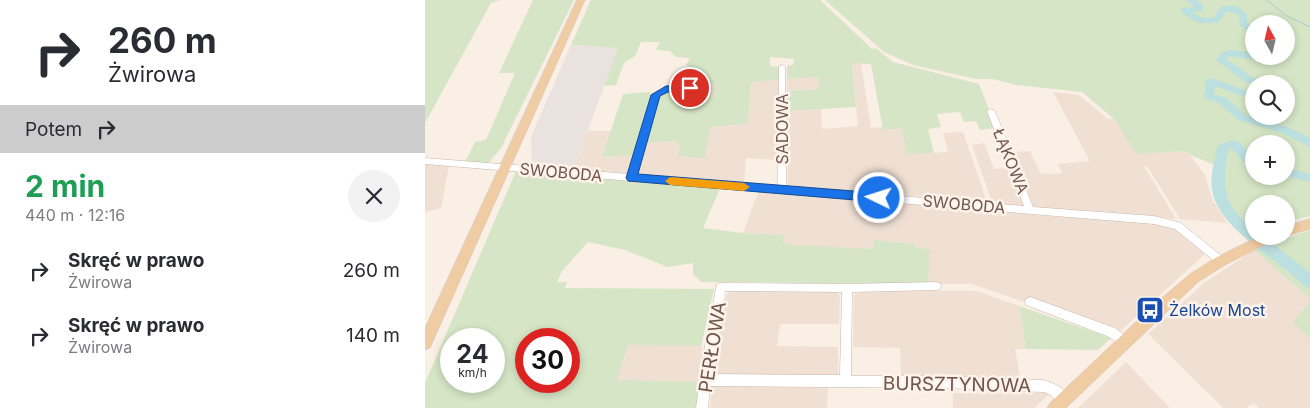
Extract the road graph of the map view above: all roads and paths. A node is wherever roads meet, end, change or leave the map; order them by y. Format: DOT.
graph roads {
  1 [pos="581,0"];
  2 [pos="782,67"];
  3 [pos="690,88"];
  4 [pos="991,111"];
  5 [pos="425,161"];
  6 [pos="505,167"];
  7 [pos="632,178"];
  8 [pos="782,190"];
  9 [pos="1030,210"];
  10 [pos="1310,224"];
  11 [pos="1295,228"];
  12 [pos="1252,245"];
  13 [pos="1221,261"];
  14 [pos="935,286"];
  15 [pos="721,287"];
  16 [pos="847,288"];
  17 [pos="1030,302"];
  18 [pos="1124,342"];
  19 [pos="425,343"];
  20 [pos="706,380"];
  21 [pos="845,382"];
  22 [pos="1060,404"];
  23 [pos="703,408"];
  1 -- 6 [label="main road"];
  2 -- 8 [label="street, SADOWA"];
  3 -- 7 [label="street"];
  4 -- 9 [label="street, ŁĄKOWA"];
  5 -- 6 [label="street, SWOBODA"];
  6 -- 7 [label="street, SWOBODA"];
  6 -- 19 [label="main road"];
  7 -- 8 [label="street, SWOBODA"];
  8 -- 9 [label="street, SWOBODA"];
  9 -- 13 [label="street, SWOBODA"];
  10 -- 11 [label="main road"];
  12 -- 13 [label="main road"];
  13 -- 18 [label="main road"];
  14 -- 16 [label="street"];
  15 -- 16 [label="street"];
  15 -- 20 [label="street, PERŁOWA"];
  16 -- 21 [label="street"];
  17 -- 18 [label="street"];
  18 -- 22 [label="main road"];
  20 -- 21 [label="street, BURSZTYNOWA"];
  20 -- 23 [label="street, PERŁOWA"];
  21 -- 22 [label="street, BURSZTYNOWA"];
}
